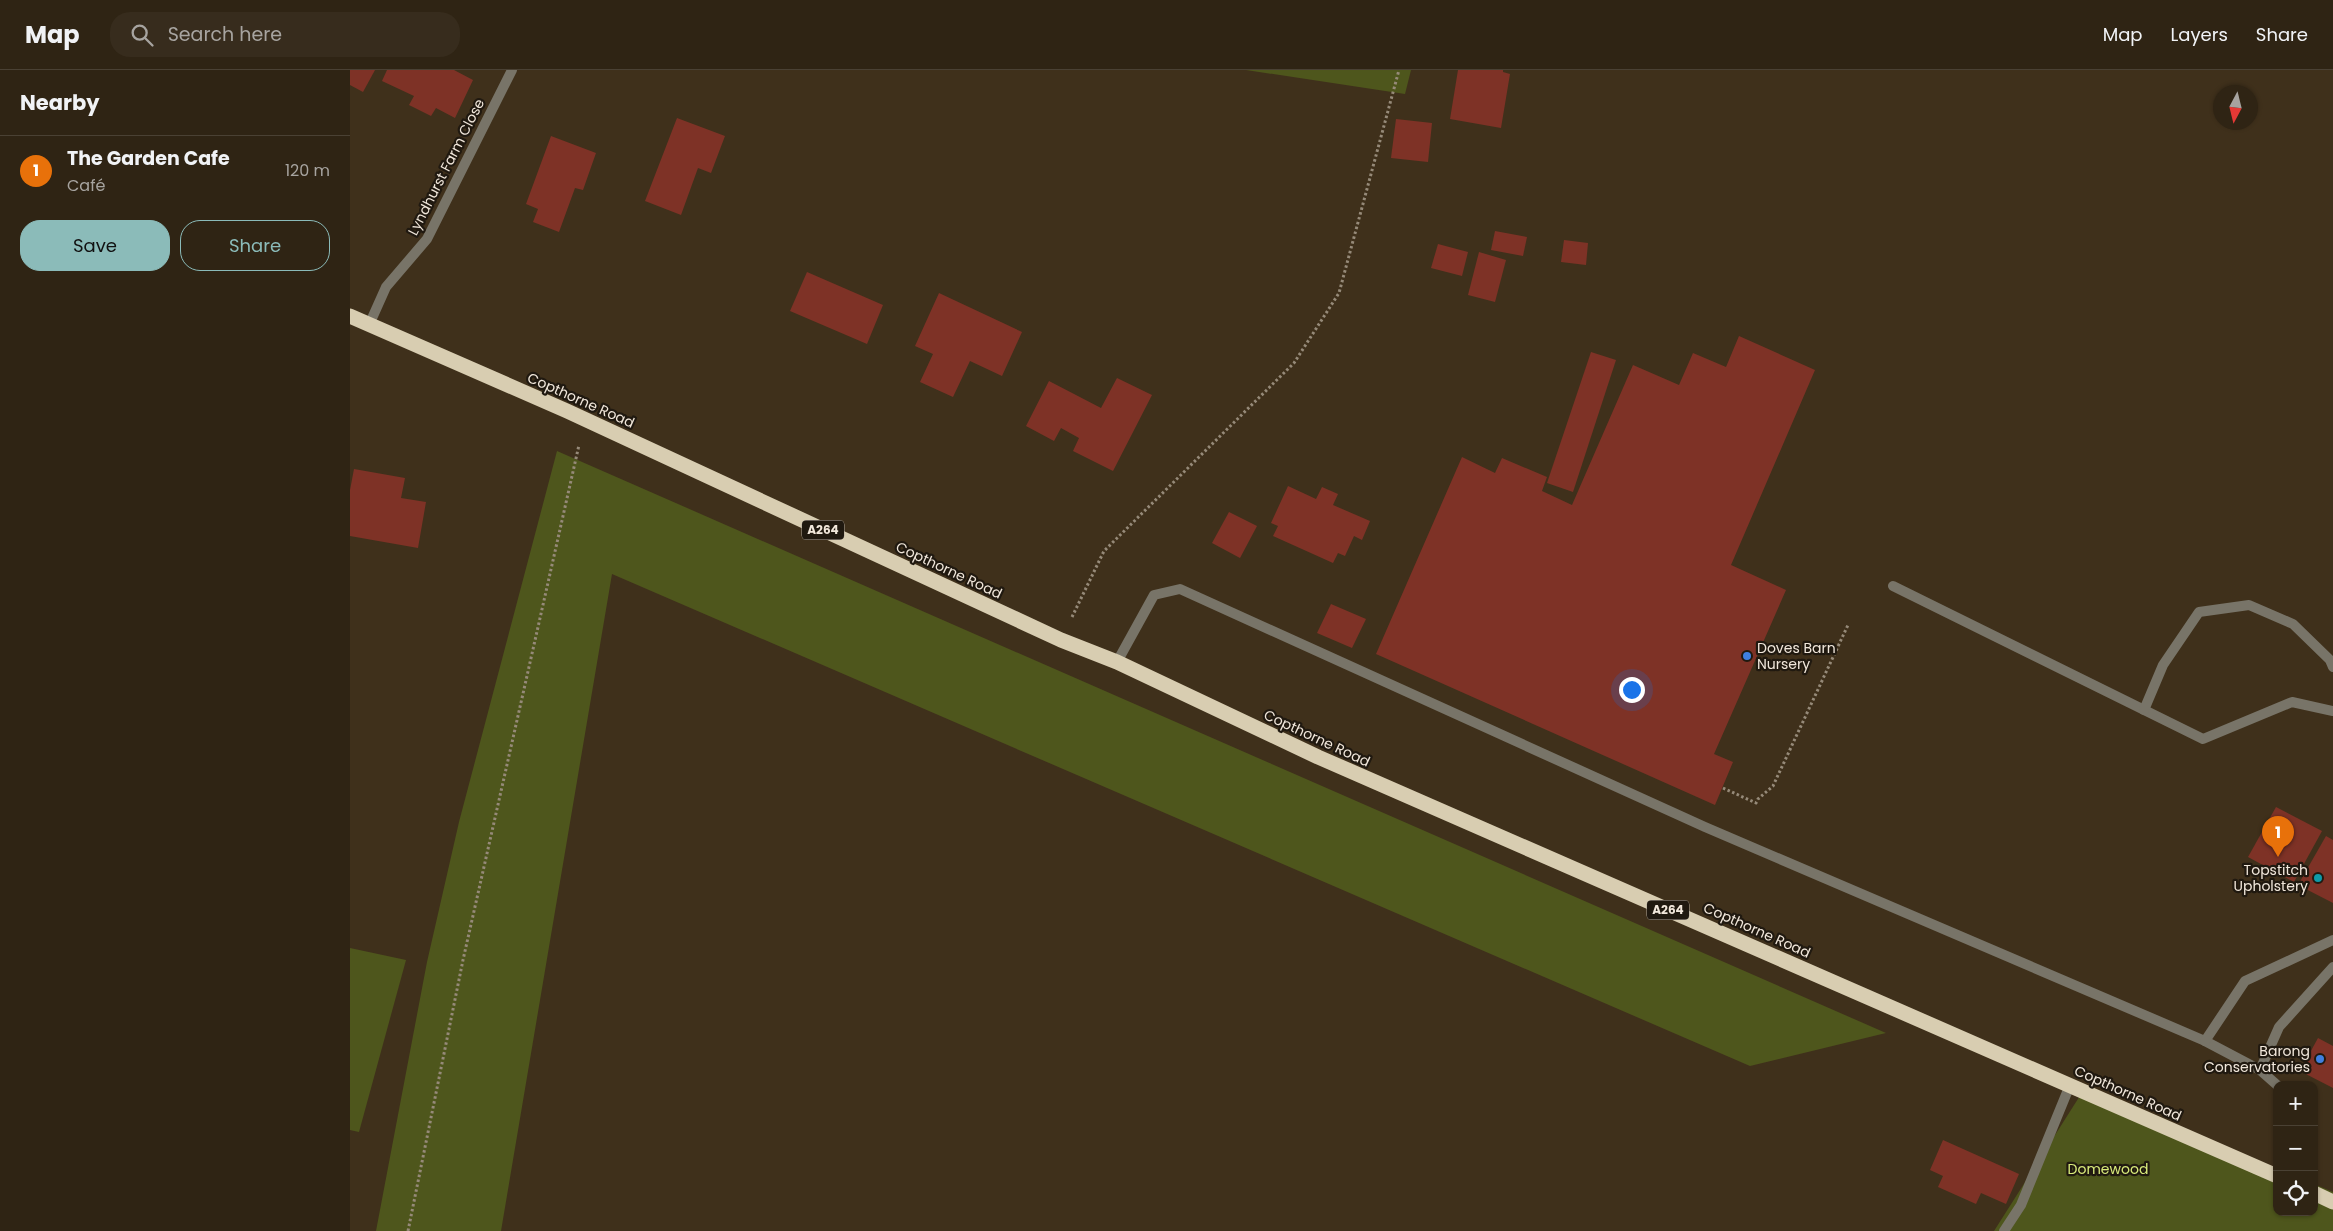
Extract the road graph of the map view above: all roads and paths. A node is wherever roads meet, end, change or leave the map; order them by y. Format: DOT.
graph roads {
  1 [pos="512,70"];
  2 [pos="1398,70"];
  3 [pos="350,316"];
  4 [pos="369,325"];
  5 [pos="585,419"];
  6 [pos="1893,586"];
  7 [pos="1848,624"];
  8 [pos="1061,640"];
  9 [pos="1116,662"];
  10 [pos="2333,667"];
  11 [pos="2144,710"];
  12 [pos="2333,711"];
  13 [pos="1723,788"];
  14 [pos="2333,940"];
  15 [pos="2333,967"];
  16 [pos="2205,1041"];
  17 [pos="2260,1070"];
  18 [pos="2273,1081"];
  19 [pos="2070,1085"];
  20 [pos="2273,1174"];
  21 [pos="2318,1195"];
  22 [pos="2333,1202"];
  23 [pos="408,1231"];
  24 [pos="2004,1231"];
  1 -- 4 [label="street, Lyndhurst Farm Close"];
  2 -- 8 [label="path"];
  3 -- 4 [label="highway, Copthorne Road / A264"];
  4 -- 5 [label="highway, Copthorne Road / A264"];
  5 -- 8 [label="highway, Copthorne Road / A264"];
  5 -- 23 [label="path"];
  6 -- 11 [label="street"];
  7 -- 13 [label="path"];
  8 -- 9 [label="highway, Copthorne Road / A264"];
  9 -- 16 [label="street"];
  9 -- 19 [label="highway, Copthorne Road / A264"];
  10 -- 11 [label="street"];
  11 -- 12 [label="street"];
  14 -- 16 [label="street"];
  15 -- 17 [label="street"];
  16 -- 17 [label="street"];
  17 -- 18 [label="street"];
  19 -- 20 [label="highway, Copthorne Road / A264"];
  19 -- 24 [label="street"];
  21 -- 22 [label="highway"];
}
